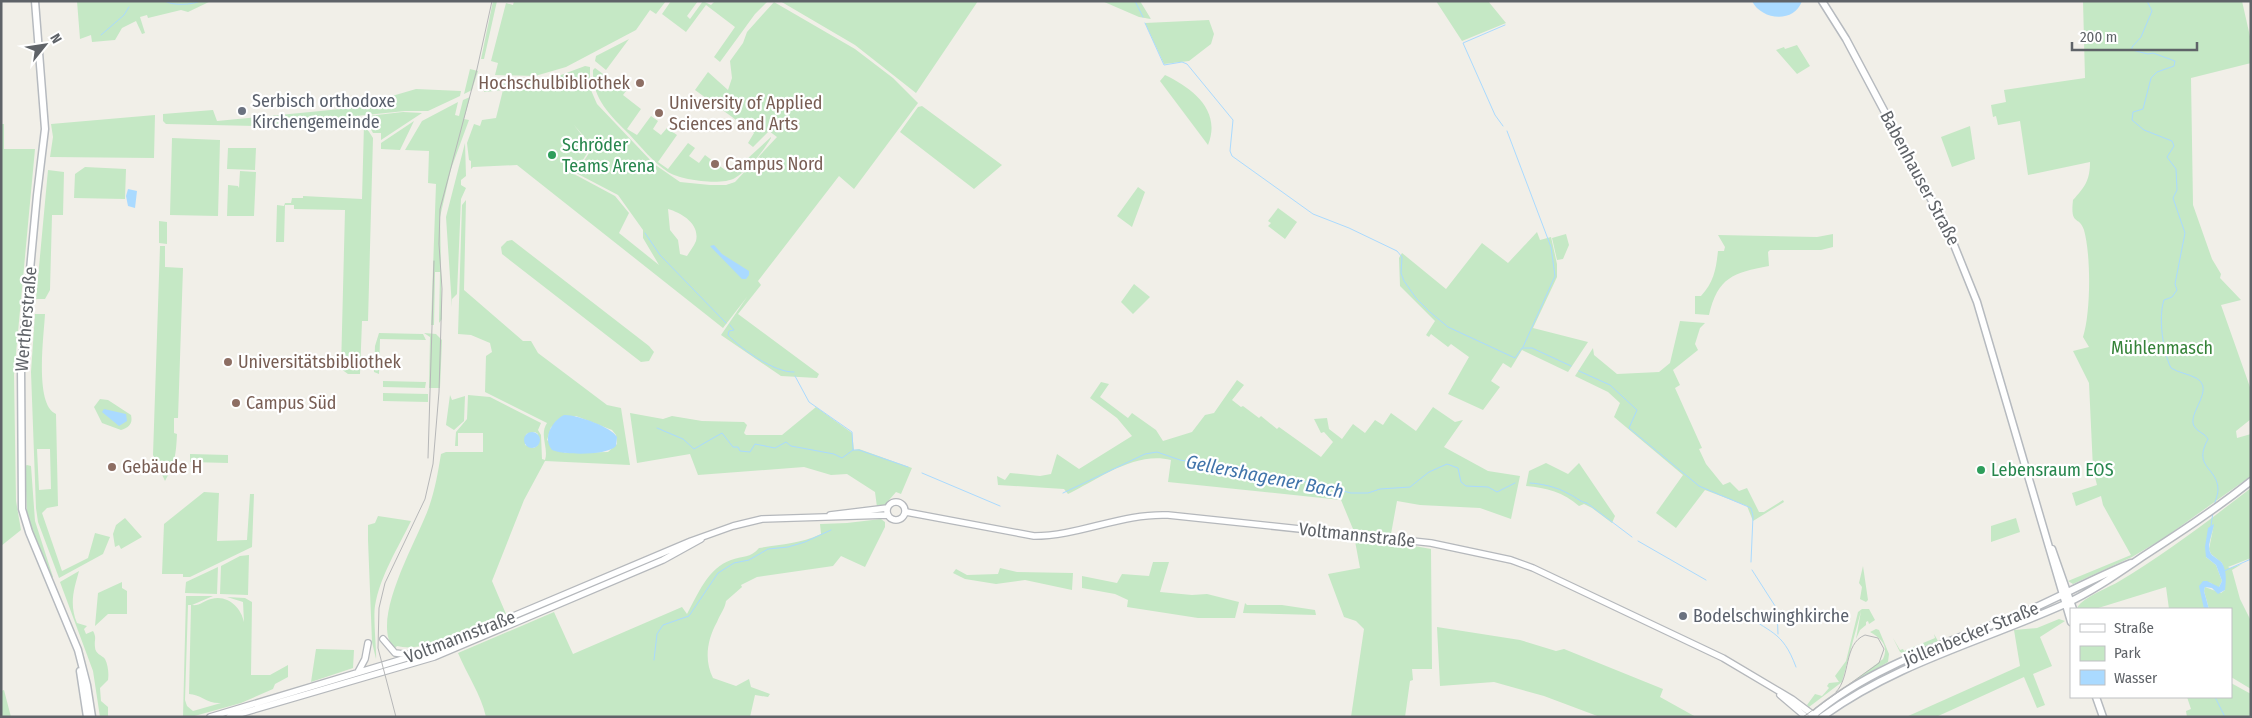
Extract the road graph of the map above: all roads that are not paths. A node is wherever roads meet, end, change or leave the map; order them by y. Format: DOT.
graph roads {
  1 [pos="35,1"];
  2 [pos="1822,1"];
  3 [pos="2251,482"];
  4 [pos="887,508"];
  5 [pos="906,512"];
  6 [pos="888,515"];
  7 [pos="823,516"];
  8 [pos="703,538"];
  9 [pos="2051,548"];
  10 [pos="2137,561"];
  11 [pos="2057,578"];
  12 [pos="2065,594"];
  13 [pos="2048,602"];
  14 [pos="2068,602"];
  15 [pos="2072,608"];
  16 [pos="2051,610"];
  17 [pos="2070,620"];
  18 [pos="68,629"];
  19 [pos="383,639"];
  20 [pos="368,643"];
  21 [pos="417,656"];
  22 [pos="1899,667"];
  23 [pos="358,672"];
  24 [pos="2096,698"];
  25 [pos="1811,716"];
  26 [pos="86,717"];
  27 [pos="92,717"];
  28 [pos="210,717"];
  29 [pos="229,717"];
  30 [pos="1822,717"];
  31 [pos="2102,717"];
  1 -- 18 [label="main road, Wertherstraße"];
  2 -- 9 [label="main road, Babenhauser Straße"];
  3 -- 10 [label="main road, Jöllenbecker Straße"];
  4 -- 5 [label="street"];
  4 -- 6 [label="street"];
  4 -- 7 [label="street, Voltmannstraße"];
  5 -- 6 [label="street"];
  5 -- 25 [label="street, Voltmannstraße"];
  6 -- 7 [label="street, Voltmannstraße"];
  7 -- 8 [label="street, Voltmannstraße"];
  8 -- 21 [label="street, Voltmannstraße"];
  8 -- 29 [label="street, Voltmannstraße"];
  9 -- 11 [label="main road"];
  9 -- 12 [label="main road"];
  10 -- 12 [label="main road, Jöllenbecker Straße"];
  10 -- 14 [label="main road, Jöllenbecker Straße"];
  11 -- 12 [label="main road"];
  11 -- 13 [label="main road"];
  12 -- 13 [label="main road, Jöllenbecker Straße"];
  12 -- 14 [label="main road"];
  13 -- 22 [label="main road, Jöllenbecker Straße"];
  14 -- 15 [label="main road"];
  14 -- 16 [label="main road, Jöllenbecker Straße"];
  14 -- 17 [label="main road"];
  16 -- 17 [label="main road"];
  16 -- 22 [label="main road, Jöllenbecker Straße"];
  18 -- 26 [label="main road, Wertherstraße"];
  18 -- 27 [label="main road, Wertherstraße"];
  19 -- 21 [label="street"];
  20 -- 23 [label="street"];
  21 -- 23 [label="street, Voltmannstraße"];
  22 -- 25 [label="main road, Jöllenbecker Straße"];
  22 -- 30 [label="main road, Jöllenbecker Straße"];
  23 -- 28 [label="street, Voltmannstraße"];
  24 -- 31 [label="main road"];
}
